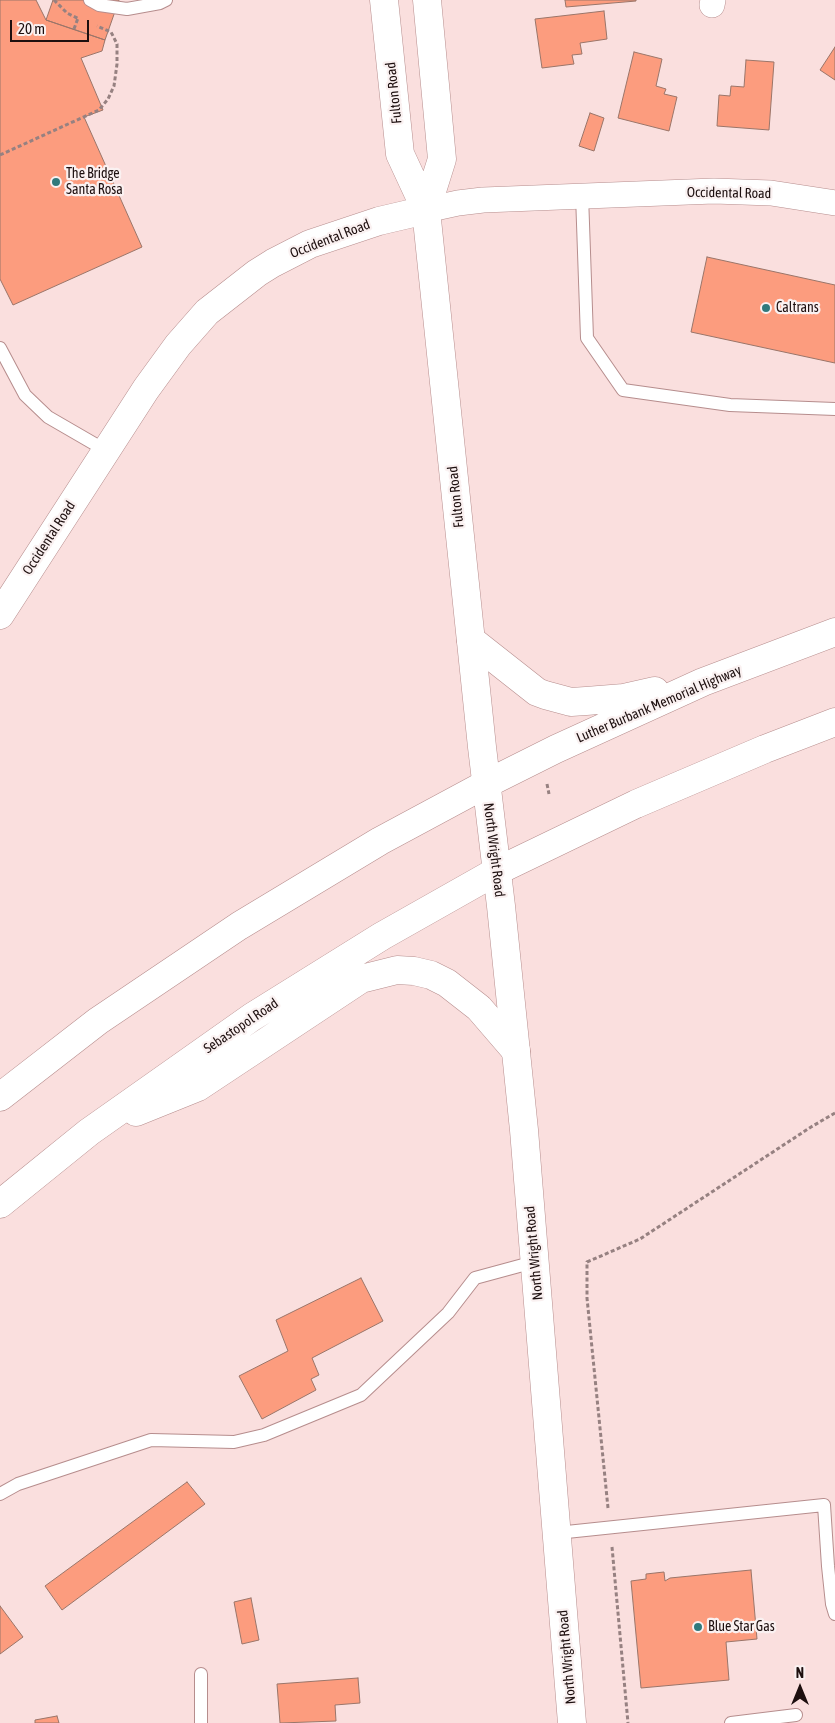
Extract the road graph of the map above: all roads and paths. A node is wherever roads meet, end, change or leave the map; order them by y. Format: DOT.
graph roads {
  1 [pos="54,0"];
  2 [pos="90,0"];
  3 [pos="166,0"];
  4 [pos="384,0"];
  5 [pos="427,0"];
  6 [pos="86,22"];
  7 [pos="94,25"];
  8 [pos="0,155"];
  9 [pos="582,195"];
  10 [pos="835,202"];
  11 [pos="426,210"];
  12 [pos="0,348"];
  13 [pos="835,409"];
  14 [pos="105,450"];
  15 [pos="0,615"];
  16 [pos="835,632"];
  17 [pos="471,640"];
  18 [pos="703,682"];
  19 [pos="835,722"];
  20 [pos="486,784"];
  21 [pos="547,784"];
  22 [pos="549,794"];
  23 [pos="497,871"];
  24 [pos="516,1051"];
  25 [pos="0,1097"];
  26 [pos="835,1113"];
  27 [pos="89,1132"];
  28 [pos="0,1204"];
  29 [pos="534,1262"];
  30 [pos="587,1298"];
  31 [pos="0,1494"];
  32 [pos="557,1533"];
  33 [pos="835,1614"];
  34 [pos="201,1674"];
  35 [pos="796,1715"];
  36 [pos="201,1723"];
  37 [pos="572,1723"];
  38 [pos="731,1723"];
  1 -- 6 [label="path"];
  2 -- 3 [label="lane"];
  4 -- 11 [label="main road, Fulton Road"];
  5 -- 11 [label="main road, Fulton Road"];
  7 -- 8 [label="path"];
  9 -- 10 [label="street, Occidental Road"];
  9 -- 11 [label="street, Occidental Road"];
  9 -- 13 [label="lane"];
  11 -- 14 [label="main road, Occidental Road"];
  11 -- 17 [label="main road, Fulton Road"];
  12 -- 14 [label="lane"];
  14 -- 15 [label="main road, Occidental Road"];
  16 -- 18 [label="main road, Luther Burbank Memorial Highway"];
  17 -- 18 [label="main road"];
  17 -- 20 [label="main road, Fulton Road"];
  18 -- 20 [label="main road, Luther Burbank Memorial Highway"];
  19 -- 23 [label="main road"];
  20 -- 23 [label="main road, North Wright Road"];
  20 -- 25 [label="main road"];
  21 -- 22 [label="path"];
  23 -- 24 [label="main road, North Wright Road"];
  23 -- 27 [label="main road, Sebastopol Road"];
  24 -- 27 [label="main road"];
  24 -- 29 [label="main road, North Wright Road"];
  26 -- 30 [label="path"];
  27 -- 28 [label="main road, Sebastopol Road"];
  29 -- 31 [label="lane"];
  29 -- 32 [label="main road, North Wright Road"];
  32 -- 33 [label="lane"];
  32 -- 37 [label="main road, North Wright Road"];
  34 -- 36 [label="lane"];
  35 -- 38 [label="lane"];
}
